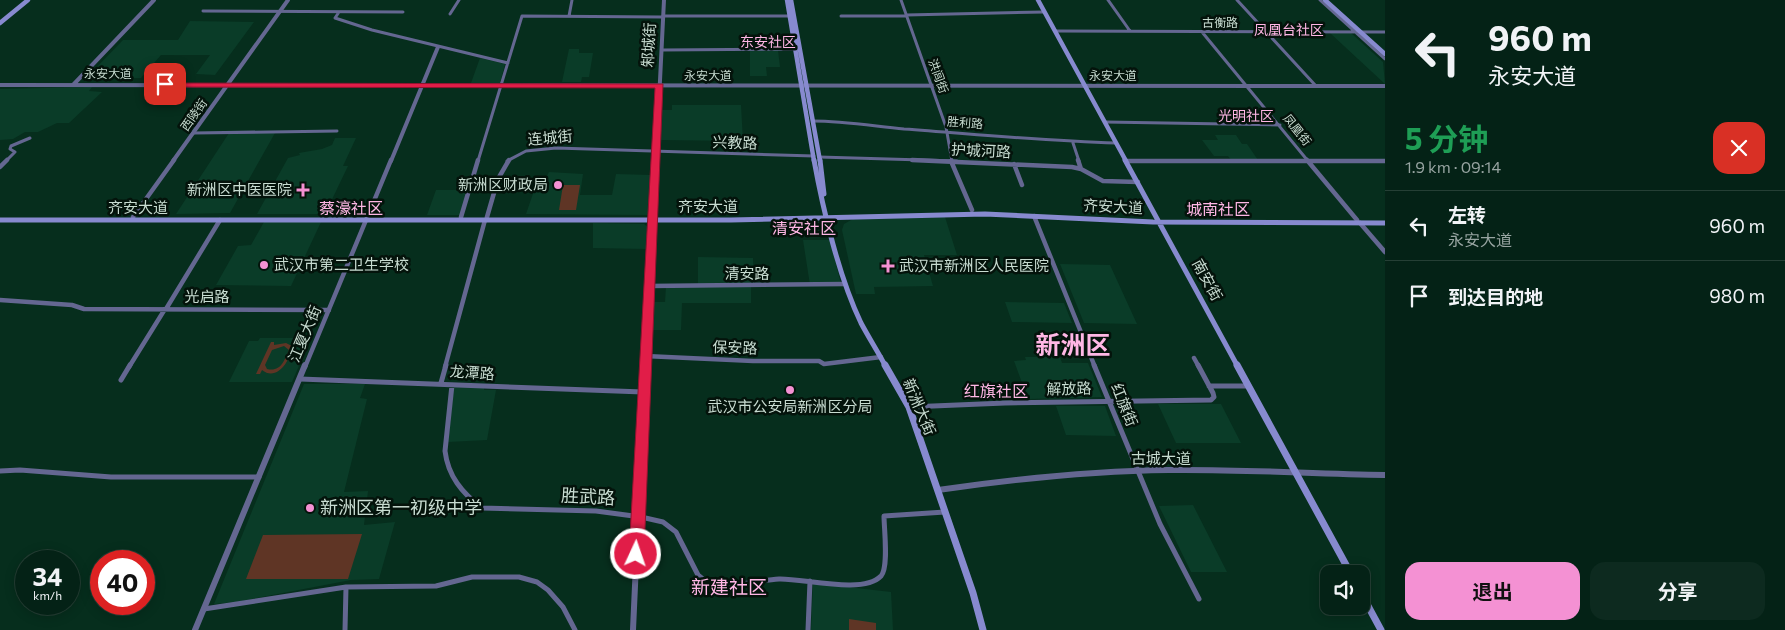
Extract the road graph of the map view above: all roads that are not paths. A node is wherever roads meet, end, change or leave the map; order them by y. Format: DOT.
graph roads {
  1 [pos="28,0"];
  2 [pos="154,0"];
  3 [pos="288,0"];
  4 [pos="459,0"];
  5 [pos="572,0"];
  6 [pos="664,0"];
  7 [pos="787,0"];
  8 [pos="791,0"];
  9 [pos="901,0"];
  10 [pos="1038,0"];
  11 [pos="1108,0"];
  12 [pos="1237,0"];
  13 [pos="1320,0"];
  14 [pos="1327,0"];
  15 [pos="202,10"];
  16 [pos="280,12"];
  17 [pos="339,12"];
  18 [pos="403,12"];
  19 [pos="1044,12"];
  20 [pos="450,14"];
  21 [pos="906,15"];
  22 [pos="569,16"];
  23 [pos="663,16"];
  24 [pos="790,16"];
  25 [pos="841,16"];
  26 [pos="0,23"];
  27 [pos="1055,31"];
  28 [pos="1130,31"];
  29 [pos="1202,32"];
  30 [pos="1264,32"];
  31 [pos="1361,32"];
  32 [pos="1385,32"];
  33 [pos="438,47"];
  34 [pos="796,49"];
  35 [pos="662,50"];
  36 [pos="1385,52"];
  37 [pos="1385,59"];
  38 [pos="508,63"];
  39 [pos="73,84"];
  40 [pos="0,85"];
  41 [pos="228,85"];
  42 [pos="422,85"];
  43 [pos="502,85"];
  44 [pos="660,85"];
  45 [pos="804,86"];
  46 [pos="931,86"];
  47 [pos="1085,86"];
  48 [pos="1249,86"];
  49 [pos="1316,86"];
  50 [pos="1385,86"];
  51 [pos="813,121"];
  52 [pos="1105,122"];
  53 [pos="1280,125"];
  54 [pos="337,131"];
  55 [pos="947,132"];
  56 [pos="193,133"];
  57 [pos="30,138"];
  58 [pos="1073,142"];
  59 [pos="1116,143"];
  60 [pos="656,152"];
  61 [pos="816,157"];
  62 [pos="951,161"];
  63 [pos="1126,161"];
  64 [pos="1310,161"];
  65 [pos="1385,161"];
  66 [pos="1014,164"];
  67 [pos="0,168"];
  68 [pos="1081,169"];
  69 [pos="1138,182"];
  70 [pos="1022,185"];
  71 [pos="972,210"];
  72 [pos="1034,216"];
  73 [pos="133,217"];
  74 [pos="461,217"];
  75 [pos="828,217"];
  76 [pos="367,218"];
  77 [pos="486,218"];
  78 [pos="653,218"];
  79 [pos="0,219"];
  80 [pos="220,220"];
  81 [pos="1158,220"];
  82 [pos="1358,221"];
  83 [pos="1385,221"];
  84 [pos="1385,252"];
  85 [pos="845,284"];
  86 [pos="649,286"];
  87 [pos="0,300"];
  88 [pos="165,309"];
  89 [pos="329,310"];
  90 [pos="645,356"];
  91 [pos="881,357"];
  92 [pos="1194,358"];
  93 [pos="300,379"];
  94 [pos="121,380"];
  95 [pos="441,383"];
  96 [pos="452,385"];
  97 [pos="1209,386"];
  98 [pos="1248,386"];
  99 [pos="643,392"];
  100 [pos="1108,401"];
  101 [pos="909,407"];
  102 [pos="0,471"];
  103 [pos="1137,471"];
  104 [pos="1296,474"];
  105 [pos="1385,475"];
  106 [pos="259,477"];
  107 [pos="938,490"];
  108 [pos="945,512"];
  109 [pos="638,516"];
  110 [pos="1346,565"];
  111 [pos="810,581"];
  112 [pos="346,587"];
  113 [pos="1199,599"];
  114 [pos="204,609"];
  115 [pos="1370,610"];
  116 [pos="195,630"];
  117 [pos="345,630"];
  118 [pos="575,630"];
  119 [pos="633,630"];
  120 [pos="808,630"];
  121 [pos="983,630"];
  122 [pos="1381,630"];
  1 -- 26 [label="main road"];
  2 -- 39 [label="street"];
  3 -- 16 [label="street, 西陵街"];
  4 -- 20 [label="street"];
  5 -- 22 [label="street"];
  6 -- 23 [label="street, 邾城街"];
  7 -- 24 [label="main road, 新洲大街"];
  8 -- 45 [label="main road, 新洲大街"];
  9 -- 21 [label="street, 洪闾街"];
  10 -- 19 [label="main road, 南安街"];
  11 -- 28 [label="street"];
  12 -- 30 [label="street"];
  13 -- 31 [label="street"];
  14 -- 31 [label="main road"];
  15 -- 16 [label="street"];
  16 -- 17 [label="street"];
  16 -- 41 [label="street, 西陵街"];
  17 -- 18 [label="street"];
  17 -- 33 [label="street"];
  19 -- 21 [label="street"];
  19 -- 27 [label="main road, 南安街"];
  21 -- 25 [label="street"];
  21 -- 46 [label="street, 洪闾街"];
  22 -- 23 [label="street"];
  22 -- 38 [label="street"];
  23 -- 24 [label="street"];
  23 -- 35 [label="street, 邾城街"];
  24 -- 34 [label="main road, 新洲大街"];
  27 -- 28 [label="street, 古衡路"];
  27 -- 47 [label="main road, 南安街"];
  28 -- 29 [label="street, 古衡路"];
  29 -- 30 [label="street, 古衡路"];
  29 -- 48 [label="street, 凤凰街"];
  30 -- 31 [label="street, 古衡路"];
  30 -- 49 [label="street"];
  31 -- 32 [label="street, 古衡路"];
  31 -- 36 [label="main road"];
  31 -- 37 [label="street"];
  33 -- 38 [label="street"];
  33 -- 42 [label="street, 江夏大街"];
  34 -- 35 [label="street"];
  34 -- 45 [label="main road, 新洲大街"];
  35 -- 44 [label="street, 邾城街"];
  38 -- 43 [label="street"];
  39 -- 40 [label="street, 永安大道"];
  39 -- 41 [label="street, 永安大道"];
  41 -- 42 [label="street, 永安大道"];
  41 -- 56 [label="street, 西陵街"];
  42 -- 43 [label="street, 永安大道"];
  42 -- 76 [label="street, 江夏大街"];
  43 -- 44 [label="street, 永安大道"];
  43 -- 74 [label="street"];
  44 -- 45 [label="street, 永安大道"];
  44 -- 60 [label="street, 邾城街"];
  45 -- 46 [label="street, 永安大道"];
  45 -- 51 [label="main road, 新洲大街"];
  45 -- 61 [label="main road, 新洲大街"];
  46 -- 47 [label="street, 永安大道"];
  46 -- 55 [label="street, 洪闾街"];
  47 -- 48 [label="street, 永安大道"];
  47 -- 52 [label="main road, 南安街"];
  48 -- 49 [label="street, 永安大道"];
  48 -- 53 [label="street, 凤凰街"];
  49 -- 50 [label="street, 永安大道"];
  51 -- 55 [label="street, 胜利路"];
  51 -- 61 [label="main road, 新洲大街"];
  52 -- 53 [label="street"];
  52 -- 59 [label="main road, 南安街"];
  53 -- 64 [label="street, 凤凰街"];
  54 -- 56 [label="street"];
  55 -- 58 [label="street, 胜利路"];
  55 -- 62 [label="street, 洪闾街"];
  56 -- 73 [label="street, 西陵街"];
  57 -- 67 [label="street"];
  58 -- 59 [label="street, 胜利路"];
  58 -- 68 [label="street"];
  59 -- 63 [label="main road, 南安街"];
  60 -- 61 [label="street, 兴教路"];
  60 -- 77 [label="street, 连城街"];
  60 -- 78 [label="street, 邾城街"];
  61 -- 62 [label="street, 护城河路"];
  61 -- 75 [label="main road, 新洲大街"];
  62 -- 66 [label="street, 护城河路"];
  62 -- 71 [label="street, 洪闾街"];
  63 -- 64 [label="street"];
  63 -- 69 [label="main road, 南安街"];
  64 -- 65 [label="street"];
  64 -- 82 [label="street, 凤凰街"];
  66 -- 68 [label="street, 护城河路"];
  66 -- 70 [label="street"];
  68 -- 69 [label="street, 护城河路"];
  69 -- 81 [label="main road, 南安街"];
  71 -- 75 [label="main road, 齐安大道"];
  71 -- 81 [label="main road, 齐安大道"];
  72 -- 75 [label="main road, 齐安大道"];
  72 -- 81 [label="main road, 齐安大道"];
  72 -- 100 [label="street, 红旗街"];
  73 -- 76 [label="main road, 齐安大道"];
  73 -- 79 [label="main road, 齐安大道"];
  74 -- 76 [label="main road, 齐安大道"];
  74 -- 77 [label="main road, 齐安大道"];
  75 -- 78 [label="main road, 齐安大道"];
  75 -- 85 [label="main road, 新洲大街"];
  76 -- 77 [label="main road, 齐安大道"];
  76 -- 80 [label="main road, 齐安大道"];
  76 -- 89 [label="street, 江夏大街"];
  77 -- 78 [label="main road, 齐安大道"];
  77 -- 95 [label="street, 连城街"];
  78 -- 86 [label="street, 邾城街"];
  79 -- 80 [label="main road, 齐安大道"];
  80 -- 88 [label="street"];
  81 -- 82 [label="main road, 齐安大道"];
  81 -- 98 [label="main road, 南安街"];
  82 -- 83 [label="main road, 齐安大道"];
  82 -- 84 [label="street, 凤凰街"];
  85 -- 86 [label="street, 清安路"];
  85 -- 91 [label="main road, 新洲大街"];
  86 -- 90 [label="street, 邾城街"];
  87 -- 88 [label="street, 光启路"];
  88 -- 89 [label="street, 光启路"];
  88 -- 94 [label="street"];
  89 -- 93 [label="street, 江夏大街"];
  90 -- 91 [label="street, 保安路"];
  90 -- 99 [label="street, 邾城街"];
  91 -- 101 [label="main road, 新洲大街"];
  92 -- 97 [label="street"];
  93 -- 95 [label="street, 龙潭路"];
  93 -- 106 [label="street, 江夏大街"];
  95 -- 96 [label="street, 龙潭路"];
  96 -- 99 [label="street, 龙潭路"];
  96 -- 109 [label="street, 胜武路"];
  97 -- 98 [label="street"];
  97 -- 100 [label="street, 解放路"];
  98 -- 104 [label="main road, 南安街"];
  99 -- 109 [label="street, 邾城街"];
  100 -- 101 [label="street, 解放路"];
  100 -- 103 [label="street, 红旗街"];
  101 -- 107 [label="main road, 新洲大街"];
  102 -- 106 [label="street"];
  103 -- 104 [label="street, 古城大道"];
  103 -- 107 [label="street, 古城大道"];
  103 -- 113 [label="street, 红旗街"];
  104 -- 105 [label="street, 古城大道"];
  104 -- 110 [label="main road, 南安街"];
  106 -- 114 [label="street, 江夏大街"];
  107 -- 108 [label="main road, 新洲大街"];
  108 -- 111 [label="street, 胜武路"];
  108 -- 121 [label="main road, 新洲大街"];
  109 -- 111 [label="street, 胜武路"];
  109 -- 119 [label="street, 邾城街"];
  111 -- 120 [label="street"];
  112 -- 114 [label="street"];
  112 -- 117 [label="street"];
  112 -- 118 [label="street"];
  114 -- 116 [label="street, 江夏大街"];
  115 -- 122 [label="main road"];
}
